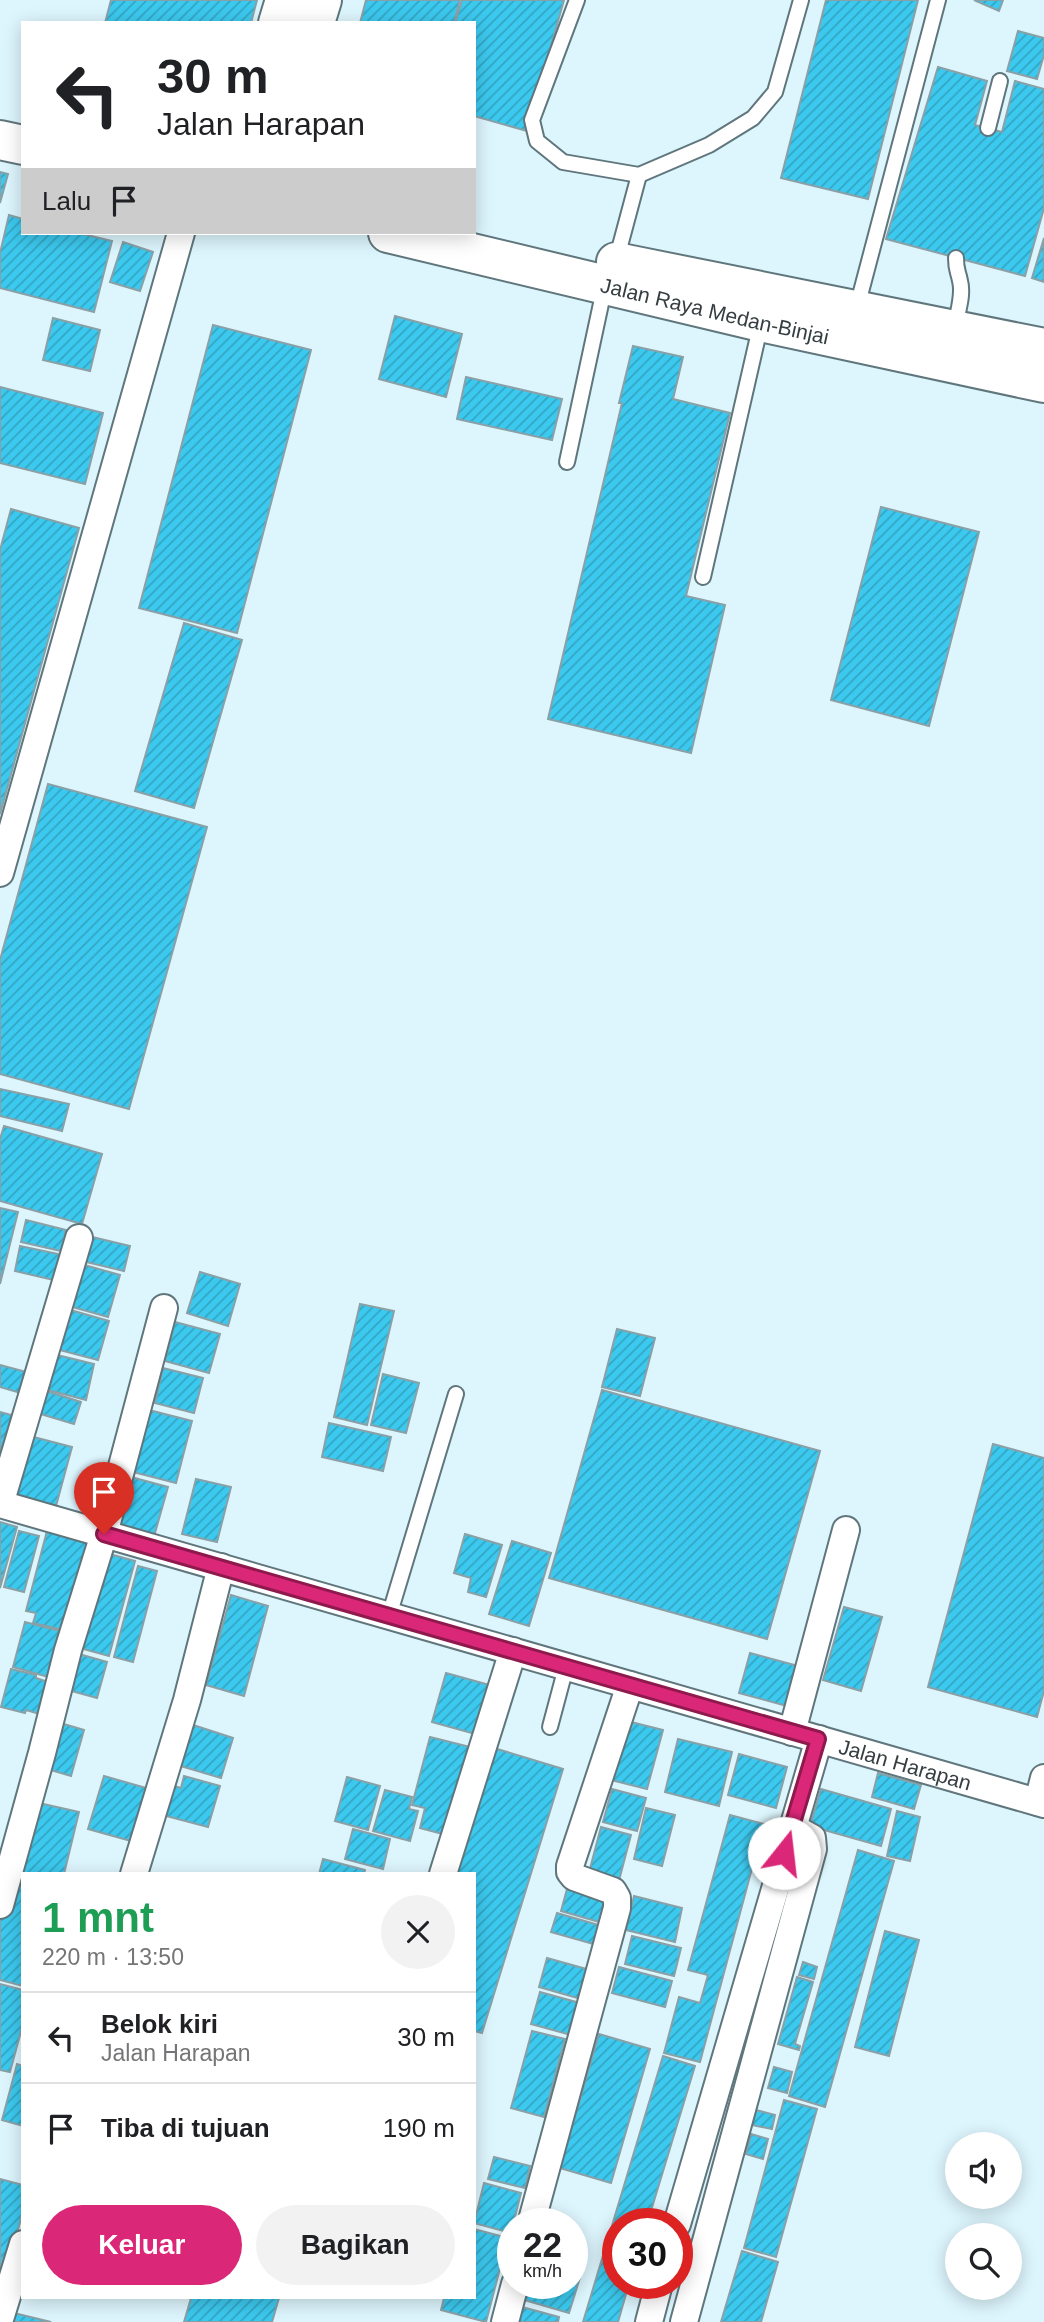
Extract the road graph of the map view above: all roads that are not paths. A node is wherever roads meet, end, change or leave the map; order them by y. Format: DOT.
graph roads {
  1 [pos="285,0"];
  2 [pos="321,0"];
  3 [pos="577,0"];
  4 [pos="801,0"];
  5 [pos="939,0"];
  6 [pos="279,21"];
  7 [pos="316,21"];
  8 [pos="1000,81"];
  9 [pos="0,115"];
  10 [pos="21,120"];
  11 [pos="988,128"];
  12 [pos="0,140"];
  13 [pos="21,145"];
  14 [pos="639,175"];
  15 [pos="476,229"];
  16 [pos="180,235"];
  17 [pos="399,235"];
  18 [pos="956,258"];
  19 [pos="611,273"];
  20 [pos="857,309"];
  21 [pos="761,322"];
  22 [pos="955,329"];
  23 [pos="1044,348"];
  24 [pos="1044,383"];
  25 [pos="567,462"];
  26 [pos="703,577"];
  27 [pos="0,873"];
  28 [pos="79,1238"];
  29 [pos="164,1308"];
  30 [pos="456,1394"];
  31 [pos="0,1504"];
  32 [pos="846,1530"];
  33 [pos="104,1534"];
  34 [pos="220,1567"];
  35 [pos="389,1616"];
  36 [pos="513,1651"];
  37 [pos="566,1667"];
  38 [pos="630,1685"];
  39 [pos="550,1727"];
  40 [pos="792,1732"];
  41 [pos="818,1739"];
  42 [pos="1042,1795"];
  43 [pos="792,1826"];
  44 [pos="135,1872"];
  45 [pos="444,1872"];
  46 [pos="0,1905"];
  47 [pos="707,2119"];
  48 [pos="739,2124"];
  49 [pos="535,2208"];
  50 [pos="682,2208"];
  51 [pos="21,2251"];
  52 [pos="511,2299"];
  53 [pos="656,2299"];
  54 [pos="0,2319"];
  55 [pos="505,2322"];
  56 [pos="649,2322"];
  57 [pos="684,2322"];
  1 -- 6 [label="main road"];
  2 -- 7 [label="main road"];
  3 -- 14 [label="lane"];
  4 -- 14 [label="lane"];
  5 -- 20 [label="lane"];
  8 -- 11 [label="lane"];
  9 -- 10 [label="main road"];
  12 -- 13 [label="main road"];
  14 -- 19 [label="lane"];
  15 -- 19 [label="main road, Jalan Raya Medan-Binjai"];
  16 -- 27 [label="street"];
  17 -- 19 [label="main road, Jalan Raya Medan-Binjai"];
  18 -- 22 [label="lane"];
  19 -- 20 [label="main road, Jalan Raya Medan-Binjai"];
  19 -- 21 [label="main road, Jalan Raya Medan-Binjai"];
  19 -- 25 [label="lane"];
  20 -- 22 [label="main road, Jalan Raya Medan-Binjai"];
  21 -- 24 [label="main road, Jalan Raya Medan-Binjai"];
  21 -- 26 [label="lane"];
  22 -- 23 [label="main road, Jalan Raya Medan-Binjai"];
  28 -- 31 [label="street"];
  29 -- 33 [label="street"];
  30 -- 35 [label="lane"];
  31 -- 33 [label="street, Jalan Harapan"];
  32 -- 40 [label="street"];
  33 -- 34 [label="street, Jalan Harapan"];
  33 -- 46 [label="street"];
  34 -- 35 [label="street, Jalan Harapan"];
  34 -- 44 [label="street"];
  35 -- 36 [label="street, Jalan Harapan"];
  36 -- 37 [label="street, Jalan Harapan"];
  36 -- 45 [label="street"];
  37 -- 38 [label="street, Jalan Harapan"];
  37 -- 39 [label="lane"];
  38 -- 40 [label="street, Jalan Harapan"];
  38 -- 49 [label="street"];
  40 -- 41 [label="street, Jalan Harapan"];
  41 -- 42 [label="street, Jalan Harapan"];
  41 -- 43 [label="street"];
  43 -- 47 [label="street"];
  43 -- 48 [label="street"];
  47 -- 48 [label="street"];
  47 -- 50 [label="street"];
  48 -- 57 [label="street"];
  51 -- 54 [label="street"];
  52 -- 55 [label="street"];
  53 -- 56 [label="street"];
}
